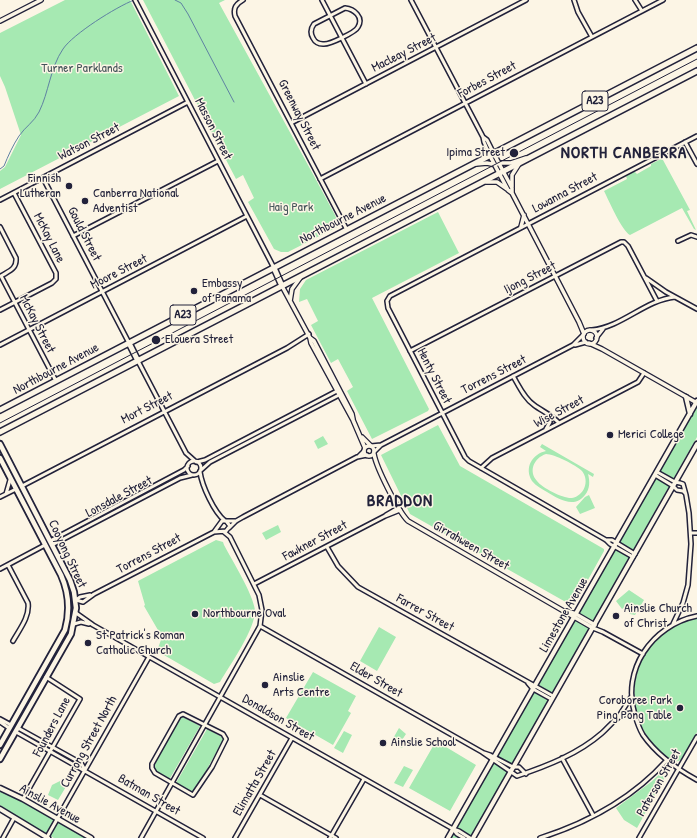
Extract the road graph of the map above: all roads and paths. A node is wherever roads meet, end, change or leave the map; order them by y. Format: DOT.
graph roads {
  1 [pos="41,0"];
  2 [pos="135,0"];
  3 [pos="243,0"];
  4 [pos="322,0"];
  5 [pos="412,0"];
  6 [pos="526,0"];
  7 [pos="574,0"];
  8 [pos="635,0"];
  9 [pos="664,0"];
  10 [pos="642,11"];
  11 [pos="330,15"];
  12 [pos="0,21"];
  13 [pos="342,37"];
  14 [pos="592,37"];
  15 [pos="436,48"];
  16 [pos="697,48"];
  17 [pos="697,71"];
  18 [pos="366,84"];
  19 [pos="188,102"];
  20 [pos="465,103"];
  21 [pos="291,123"];
  22 [pos="697,136"];
  23 [pos="685,142"];
  24 [pos="492,156"];
  25 [pos="530,157"];
  26 [pos="218,161"];
  27 [pos="521,162"];
  28 [pos="497,164"];
  29 [pos="697,164"];
  30 [pos="473,165"];
  31 [pos="501,171"];
  32 [pos="43,178"];
  33 [pos="320,178"];
  34 [pos="482,182"];
  35 [pos="510,189"];
  36 [pos="14,193"];
  37 [pos="0,200"];
  38 [pos="524,215"];
  39 [pos="247,216"];
  40 [pos="528,224"];
  41 [pos="0,227"];
  42 [pos="521,227"];
  43 [pos="347,230"];
  44 [pos="73,236"];
  45 [pos="697,237"];
  46 [pos="678,241"];
  47 [pos="274,268"];
  48 [pos="302,275"];
  49 [pos="1,276"];
  50 [pos="556,276"];
  51 [pos="645,276"];
  52 [pos="282,286"];
  53 [pos="102,292"];
  54 [pos="675,297"];
  55 [pos="290,301"];
  56 [pos="657,301"];
  57 [pos="15,302"];
  58 [pos="697,308"];
  59 [pos="0,310"];
  60 [pos="580,322"];
  61 [pos="603,329"];
  62 [pos="29,330"];
  63 [pos="590,330"];
  64 [pos="584,335"];
  65 [pos="310,336"];
  66 [pos="596,338"];
  67 [pos="129,343"];
  68 [pos="588,343"];
  69 [pos="0,345"];
  70 [pos="573,345"];
  71 [pos="602,349"];
  72 [pos="410,352"];
  73 [pos="138,361"];
  74 [pos="644,373"];
  75 [pos="513,376"];
  76 [pos="56,381"];
  77 [pos="339,393"];
  78 [pos="686,397"];
  79 [pos="697,403"];
  80 [pos="0,410"];
  81 [pos="164,412"];
  82 [pos="442,413"];
  83 [pos="548,413"];
  84 [pos="690,414"];
  85 [pos="285,418"];
  86 [pos="287,422"];
  87 [pos="559,423"];
  88 [pos="545,431"];
  89 [pos="0,432"];
  90 [pos="256,433"];
  91 [pos="361,436"];
  92 [pos="258,437"];
  93 [pos="0,444"];
  94 [pos="697,444"];
  95 [pos="381,445"];
  96 [pos="371,446"];
  97 [pos="226,449"];
  98 [pos="365,449"];
  99 [pos="186,453"];
  100 [pos="228,453"];
  101 [pos="374,453"];
  102 [pos="368,455"];
  103 [pos="357,457"];
  104 [pos="0,458"];
  105 [pos="196,462"];
  106 [pos="375,462"];
  107 [pos="188,466"];
  108 [pos="481,468"];
  109 [pos="200,471"];
  110 [pos="656,474"];
  111 [pos="193,475"];
  112 [pos="10,477"];
  113 [pos="162,482"];
  114 [pos="202,483"];
  115 [pos="674,484"];
  116 [pos="22,486"];
  117 [pos="165,486"];
  118 [pos="16,489"];
  119 [pos="6,494"];
  120 [pos="686,495"];
  121 [pos="0,497"];
  122 [pos="32,505"];
  123 [pos="26,508"];
  124 [pos="399,509"];
  125 [pos="219,516"];
  126 [pos="236,520"];
  127 [pos="225,521"];
  128 [pos="82,524"];
  129 [pos="219,524"];
  130 [pos="84,528"];
  131 [pos="229,528"];
  132 [pos="223,531"];
  133 [pos="214,532"];
  134 [pos="691,533"];
  135 [pos="697,533"];
  136 [pos="230,537"];
  137 [pos="51,543"];
  138 [pos="46,545"];
  139 [pos="615,545"];
  140 [pos="327,546"];
  141 [pos="634,556"];
  142 [pos="8,565"];
  143 [pos="0,569"];
  144 [pos="254,584"];
  145 [pos="66,592"];
  146 [pos="76,600"];
  147 [pos="68,607"];
  148 [pos="76,613"];
  149 [pos="575,616"];
  150 [pos="697,616"];
  151 [pos="74,624"];
  152 [pos="673,624"];
  153 [pos="93,625"];
  154 [pos="260,626"];
  155 [pos="594,627"];
  156 [pos="13,641"];
  157 [pos="643,654"];
  158 [pos="149,657"];
  159 [pos="39,676"];
  160 [pos="45,678"];
  161 [pos="534,687"];
  162 [pos="220,697"];
  163 [pos="631,697"];
  164 [pos="552,698"];
  165 [pos="634,712"];
  166 [pos="618,717"];
  167 [pos="0,719"];
  168 [pos="0,722"];
  169 [pos="205,724"];
  170 [pos="10,726"];
  171 [pos="19,731"];
  172 [pos="697,737"];
  173 [pos="292,738"];
  174 [pos="0,745"];
  175 [pos="53,747"];
  176 [pos="50,752"];
  177 [pos="562,758"];
  178 [pos="0,759"];
  179 [pos="493,759"];
  180 [pos="667,760"];
  181 [pos="512,769"];
  182 [pos="85,770"];
  183 [pos="678,770"];
  184 [pos="526,774"];
  185 [pos="364,779"];
  186 [pos="697,780"];
  187 [pos="172,783"];
  188 [pos="0,788"];
  189 [pos="260,795"];
  190 [pos="23,800"];
  191 [pos="0,808"];
  192 [pos="156,811"];
  193 [pos="593,816"];
  194 [pos="14,818"];
  195 [pos="57,819"];
  196 [pos="453,829"];
  197 [pos="330,837"];
  198 [pos="3,838"];
  199 [pos="48,838"];
  200 [pos="91,838"];
  201 [pos="141,838"];
  202 [pos="203,838"];
  203 [pos="236,838"];
  204 [pos="336,838"];
  205 [pos="448,838"];
  206 [pos="464,838"];
  207 [pos="471,838"];
  208 [pos="540,838"];
  209 [pos="639,838"];
  1 -- 12 [label="street"];
  2 -- 19 [label="street, Masson Street"];
  3 -- 21 [label="street, Greenway Street"];
  4 -- 11 [label="street"];
  5 -- 15 [label="street"];
  6 -- 15 [label="street, Macleay Street"];
  7 -- 14 [label="street"];
  8 -- 10 [label="street"];
  9 -- 10 [label="street, Forbes Street"];
  10 -- 14 [label="street, Forbes Street"];
  11 -- 13 [label="street"];
  11 -- 13 [label="street"];
  11 -- 13 [label="street"];
  13 -- 18 [label="street"];
  14 -- 20 [label="street, Forbes Street"];
  15 -- 18 [label="street, Macleay Street"];
  15 -- 20 [label="street"];
  16 -- 24 [label="highway, Northbourne Avenue / A23"];
  17 -- 25 [label="highway, A23"];
  18 -- 21 [label="street, Macleay Street"];
  19 -- 26 [label="street, Masson Street"];
  19 -- 32 [label="street, Watson Street"];
  20 -- 24 [label="street"];
  20 -- 33 [label="street, Forbes Street"];
  21 -- 33 [label="street, Greenway Street"];
  22 -- 23 [label="street, Lowanna Street"];
  23 -- 29 [label="street"];
  23 -- 40 [label="street, Lowanna Street"];
  24 -- 28 [label="street"];
  24 -- 30 [label="highway, Northbourne Avenue / A23"];
  25 -- 27 [label="highway, A23"];
  25 -- 28 [label="street"];
  26 -- 39 [label="street, Masson Street"];
  26 -- 44 [label="street"];
  27 -- 31 [label="highway, A23"];
  27 -- 35 [label="street"];
  28 -- 30 [label="street"];
  28 -- 31 [label="street"];
  30 -- 43 [label="highway, Northbourne Avenue / A23"];
  31 -- 34 [label="highway, A23"];
  31 -- 35 [label="street"];
  32 -- 36 [label="street, Watson Street"];
  32 -- 44 [label="street, Gould Street"];
  33 -- 43 [label="street, Greenway Street"];
  34 -- 35 [label="street"];
  34 -- 48 [label="highway, A23"];
  35 -- 38 [label="street"];
  36 -- 37 [label="street, Watson Street"];
  36 -- 57 [label="street, McKay Lane"];
  38 -- 40 [label="street"];
  38 -- 42 [label="street"];
  39 -- 47 [label="street, Masson Street"];
  39 -- 53 [label="street, Moore Street"];
  40 -- 42 [label="street, Henty Street"];
  40 -- 50 [label="street"];
  41 -- 49 [label="street"];
  42 -- 72 [label="street, Henty Street"];
  43 -- 47 [label="highway, Northbourne Avenue / A23"];
  44 -- 53 [label="street, Gould Street"];
  45 -- 46 [label="street"];
  47 -- 52 [label="highway"];
  47 -- 67 [label="highway, Northbourne Avenue / A23"];
  48 -- 52 [label="highway, A23"];
  48 -- 55 [label="street"];
  49 -- 57 [label="street, McKay Street"];
  50 -- 51 [label="street, Ijong Street"];
  50 -- 60 [label="street"];
  50 -- 72 [label="street, Ijong Street"];
  51 -- 54 [label="street, Ijong Street"];
  51 -- 56 [label="street, Ijong Street"];
  52 -- 55 [label="street"];
  52 -- 73 [label="highway, A23"];
  53 -- 62 [label="street, Moore Street"];
  53 -- 67 [label="street, Gould Street"];
  54 -- 56 [label="street"];
  54 -- 58 [label="street, Ijong Street"];
  55 -- 65 [label="street"];
  56 -- 61 [label="street"];
  57 -- 59 [label="street, McKay Lane"];
  57 -- 62 [label="street, McKay Street"];
  60 -- 63 [label="street"];
  60 -- 64 [label="street"];
  61 -- 63 [label="street"];
  61 -- 66 [label="street"];
  62 -- 69 [label="street, Moore Street"];
  62 -- 76 [label="street, McKay Street"];
  63 -- 64 [label="street"];
  63 -- 66 [label="street"];
  64 -- 68 [label="street"];
  64 -- 70 [label="street, Torrens Street"];
  65 -- 77 [label="street"];
  65 -- 81 [label="street, Mort Street"];
  66 -- 68 [label="street"];
  66 -- 71 [label="street"];
  67 -- 73 [label="highway"];
  67 -- 76 [label="highway, Northbourne Avenue / A23"];
  68 -- 70 [label="street, Torrens Street"];
  68 -- 71 [label="street"];
  70 -- 75 [label="street, Torrens Street"];
  71 -- 74 [label="street"];
  72 -- 82 [label="street, Henty Street"];
  73 -- 81 [label="street"];
  73 -- 89 [label="highway, A23"];
  74 -- 78 [label="street"];
  74 -- 87 [label="street, Wise Street"];
  75 -- 82 [label="street, Torrens Street"];
  75 -- 83 [label="street"];
  76 -- 80 [label="highway, Northbourne Avenue / A23"];
  77 -- 85 [label="street"];
  77 -- 86 [label="street"];
  77 -- 91 [label="street"];
  78 -- 79 [label="street"];
  78 -- 84 [label="main road"];
  79 -- 84 [label="main road, Limestone Avenue"];
  81 -- 99 [label="street"];
  81 -- 116 [label="street, Mort Street"];
  82 -- 95 [label="street, Torrens Street"];
  82 -- 108 [label="street, Henty Street"];
  83 -- 87 [label="street"];
  83 -- 88 [label="street"];
  84 -- 110 [label="main road, Limestone Avenue"];
  85 -- 86 [label="street"];
  85 -- 90 [label="street"];
  86 -- 92 [label="street"];
  87 -- 88 [label="street, Wise Street"];
  88 -- 108 [label="street, Wise Street"];
  90 -- 92 [label="street"];
  90 -- 97 [label="street"];
  91 -- 96 [label="street"];
  91 -- 98 [label="street"];
  92 -- 100 [label="street"];
  93 -- 116 [label="main road, Cooyong Street"];
  94 -- 115 [label="main road"];
  95 -- 96 [label="street, Torrens Street"];
  95 -- 101 [label="street, Torrens Street"];
  96 -- 98 [label="street"];
  96 -- 101 [label="street"];
  97 -- 100 [label="street"];
  97 -- 105 [label="street"];
  98 -- 102 [label="street"];
  98 -- 103 [label="street"];
  99 -- 105 [label="street"];
  99 -- 107 [label="street"];
  100 -- 109 [label="street"];
  101 -- 102 [label="street"];
  101 -- 106 [label="street, Girrahween Street"];
  102 -- 103 [label="street"];
  102 -- 106 [label="street, Girrahween Street"];
  103 -- 126 [label="street"];
  104 -- 112 [label="main road, Cooyong Street"];
  105 -- 107 [label="street"];
  105 -- 109 [label="street"];
  106 -- 124 [label="street, Girrahween Street"];
  107 -- 111 [label="street"];
  107 -- 113 [label="street, Lonsdale Street"];
  108 -- 139 [label="street, Henty Street"];
  109 -- 111 [label="street"];
  109 -- 114 [label="street"];
  110 -- 115 [label="street"];
  110 -- 139 [label="main road, Limestone Avenue"];
  111 -- 114 [label="street"];
  111 -- 117 [label="street, Lonsdale Street"];
  112 -- 118 [label="main road, Cooyong Street"];
  112 -- 119 [label="street"];
  113 -- 117 [label="street, Lonsdale Street"];
  113 -- 128 [label="street, Lonsdale Street"];
  114 -- 125 [label="street"];
  115 -- 120 [label="street"];
  115 -- 120 [label="street"];
  115 -- 141 [label="main road"];
  116 -- 118 [label="main road, Mort Street"];
  116 -- 122 [label="main road, Cooyong Street"];
  117 -- 130 [label="street, Lonsdale Street"];
  118 -- 119 [label="street, Mort Street"];
  118 -- 123 [label="main road, Cooyong Street"];
  119 -- 121 [label="street, Mort Street"];
  120 -- 134 [label="street"];
  122 -- 123 [label="main road"];
  122 -- 137 [label="main road, Cooyong Street"];
  123 -- 138 [label="main road, Cooyong Street"];
  124 -- 140 [label="street, Fawkner Street"];
  124 -- 149 [label="street, Girrahween Street"];
  125 -- 127 [label="street"];
  125 -- 129 [label="street"];
  126 -- 127 [label="street"];
  126 -- 131 [label="street"];
  127 -- 129 [label="street"];
  127 -- 131 [label="street"];
  128 -- 130 [label="street, Lonsdale Street"];
  128 -- 137 [label="street, Lonsdale Street"];
  129 -- 132 [label="street"];
  129 -- 133 [label="street, Torrens Street"];
  130 -- 137 [label="street, Lonsdale Street"];
  131 -- 132 [label="street"];
  131 -- 136 [label="street"];
  132 -- 133 [label="street, Torrens Street"];
  132 -- 136 [label="street"];
  133 -- 146 [label="street, Torrens Street"];
  134 -- 135 [label="street"];
  134 -- 152 [label="street"];
  136 -- 144 [label="street"];
  137 -- 138 [label="main road, Lonsdale Street"];
  137 -- 146 [label="main road, Cooyong Street"];
  138 -- 142 [label="street"];
  138 -- 145 [label="main road, Cooyong Street"];
  139 -- 141 [label="street, Henty Street"];
  139 -- 149 [label="main road, Limestone Avenue"];
  140 -- 144 [label="street, Fawkner Street"];
  140 -- 161 [label="street, Farrer Street"];
  141 -- 155 [label="main road"];
  142 -- 143 [label="street"];
  142 -- 156 [label="street"];
  144 -- 154 [label="street"];
  145 -- 146 [label="main road"];
  145 -- 147 [label="main road, Cooyong Street"];
  146 -- 147 [label="main road"];
  146 -- 148 [label="main road, Cooyong Street"];
  147 -- 159 [label="main road, Cooyong Street"];
  148 -- 151 [label="main road, Cooyong Street"];
  148 -- 153 [label="street, Donaldson Street"];
  149 -- 155 [label="street, Girrahween Street"];
  149 -- 161 [label="main road, Limestone Avenue"];
  150 -- 152 [label="street"];
  151 -- 153 [label="street, Donaldson Street"];
  151 -- 160 [label="main road, Cooyong Street"];
  152 -- 157 [label="street"];
  153 -- 158 [label="street, Donaldson Street"];
  154 -- 162 [label="street"];
  154 -- 179 [label="street, Elder Street"];
  155 -- 157 [label="street"];
  155 -- 164 [label="main road"];
  157 -- 163 [label="street"];
  158 -- 162 [label="street, Donaldson Street"];
  158 -- 182 [label="street, Currong Street North"];
  159 -- 160 [label="main road"];
  159 -- 170 [label="main road, Cooyong Street"];
  160 -- 171 [label="main road, Cooyong Street"];
  160 -- 175 [label="street, Founders Lane"];
  161 -- 164 [label="street, Farrer Street"];
  161 -- 179 [label="main road, Limestone Avenue"];
  162 -- 169 [label="street"];
  162 -- 173 [label="street, Donaldson Street"];
  163 -- 165 [label="street"];
  163 -- 166 [label="street"];
  164 -- 181 [label="main road"];
  165 -- 166 [label="street"];
  165 -- 180 [label="street"];
  166 -- 177 [label="street"];
  167 -- 170 [label="street"];
  168 -- 170 [label="street"];
  169 -- 187 [label="street"];
  169 -- 187 [label="street"];
  169 -- 187 [label="street"];
  170 -- 171 [label="main road"];
  170 -- 174 [label="main road, Cooyong Street"];
  171 -- 175 [label="street"];
  171 -- 176 [label="street"];
  171 -- 178 [label="main road, Cooyong Street"];
  172 -- 183 [label="street, Paterson Street"];
  173 -- 185 [label="street, Donaldson Street"];
  173 -- 189 [label="street, Elimatta Street"];
  175 -- 176 [label="street, Founders Lane"];
  175 -- 182 [label="street"];
  176 -- 182 [label="street, Batman Street"];
  176 -- 190 [label="street, Founders Lane"];
  177 -- 184 [label="street"];
  177 -- 193 [label="street"];
  179 -- 181 [label="street, Elder Street"];
  179 -- 196 [label="main road, Limestone Avenue"];
  180 -- 183 [label="street"];
  180 -- 193 [label="street"];
  181 -- 184 [label="street, Elder Street"];
  181 -- 184 [label="street"];
  181 -- 207 [label="main road"];
  182 -- 192 [label="street, Batman Street"];
  182 -- 195 [label="street, Currong Street North"];
  183 -- 186 [label="street"];
  183 -- 209 [label="street, Paterson Street"];
  185 -- 196 [label="street, Donaldson Street"];
  185 -- 197 [label="street"];
  187 -- 192 [label="street"];
  188 -- 190 [label="main road, Ainslie Avenue"];
  189 -- 197 [label="street"];
  189 -- 203 [label="street, Elimatta Street"];
  190 -- 195 [label="main road, Ainslie Avenue"];
  191 -- 194 [label="main road"];
  192 -- 201 [label="street"];
  192 -- 202 [label="street, Batman Street"];
  193 -- 208 [label="street"];
  194 -- 198 [label="street"];
  194 -- 199 [label="main road"];
  195 -- 199 [label="street, Currong Street North"];
  195 -- 200 [label="main road, Ainslie Avenue"];
  196 -- 205 [label="main road, Limestone Avenue"];
  196 -- 206 [label="street"];
  196 -- 207 [label="street"];
  197 -- 204 [label="street"];
}
